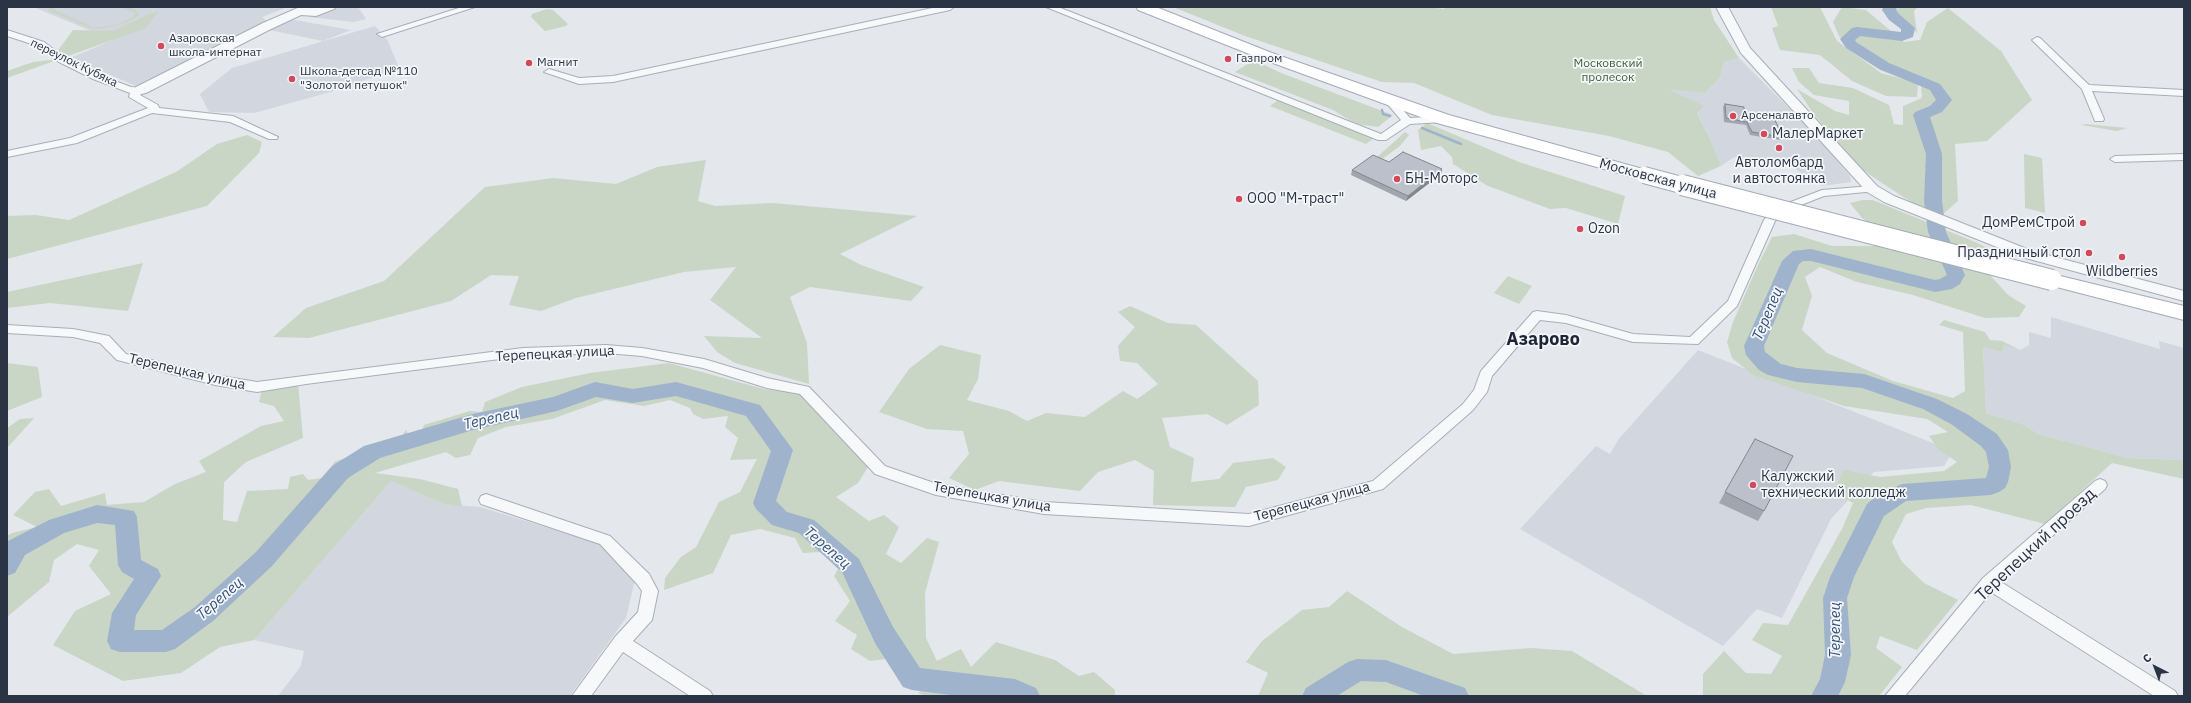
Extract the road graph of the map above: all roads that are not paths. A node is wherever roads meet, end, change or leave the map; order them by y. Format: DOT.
graph roads {
  1 [pos="330,7"];
  2 [pos="471,7"];
  3 [pos="950,7"];
  4 [pos="1050,7"];
  5 [pos="1143,7"];
  6 [pos="1722,7"];
  7 [pos="304,9"];
  8 [pos="7,33"];
  9 [pos="382,34"];
  10 [pos="2037,40"];
  11 [pos="549,72"];
  12 [pos="2086,88"];
  13 [pos="141,90"];
  14 [pos="2184,93"];
  15 [pos="1388,99"];
  16 [pos="150,110"];
  17 [pos="1443,118"];
  18 [pos="2099,119"];
  19 [pos="1407,121"];
  20 [pos="272,137"];
  21 [pos="7,154"];
  22 [pos="2184,157"];
  23 [pos="2115,159"];
  24 [pos="1872,189"];
  25 [pos="2184,296"];
  26 [pos="2184,313"];
  27 [pos="7,329"];
  28 [pos="2100,485"];
  29 [pos="486,500"];
  30 [pos="1989,583"];
  31 [pos="621,642"];
  32 [pos="581,696"];
  33 [pos="704,696"];
  34 [pos="1894,696"];
  35 [pos="2169,696"];
  1 -- 7 [label="street"];
  2 -- 9 [label="street"];
  3 -- 11 [label="street"];
  4 -- 19 [label="street"];
  5 -- 15 [label="main road, Московская улица"];
  6 -- 24 [label="street"];
  7 -- 13 [label="street"];
  8 -- 13 [label="street, переулок Кубяка"];
  10 -- 12 [label="street"];
  12 -- 14 [label="street"];
  12 -- 18 [label="street"];
  13 -- 16 [label="street"];
  15 -- 17 [label="main road, Московская улица"];
  15 -- 19 [label="street"];
  16 -- 20 [label="street"];
  16 -- 21 [label="street"];
  17 -- 19 [label="street"];
  17 -- 26 [label="main road, Московская улица, bridge"];
  22 -- 23 [label="street"];
  24 -- 25 [label="street"];
  24 -- 27 [label="street, Терепецкая улица"];
  28 -- 30 [label="street, Терепецкий проезд"];
  29 -- 31 [label="street"];
  30 -- 34 [label="street, Терепецкий проезд"];
  30 -- 35 [label="street"];
  31 -- 32 [label="street"];
  31 -- 33 [label="street"];
}
